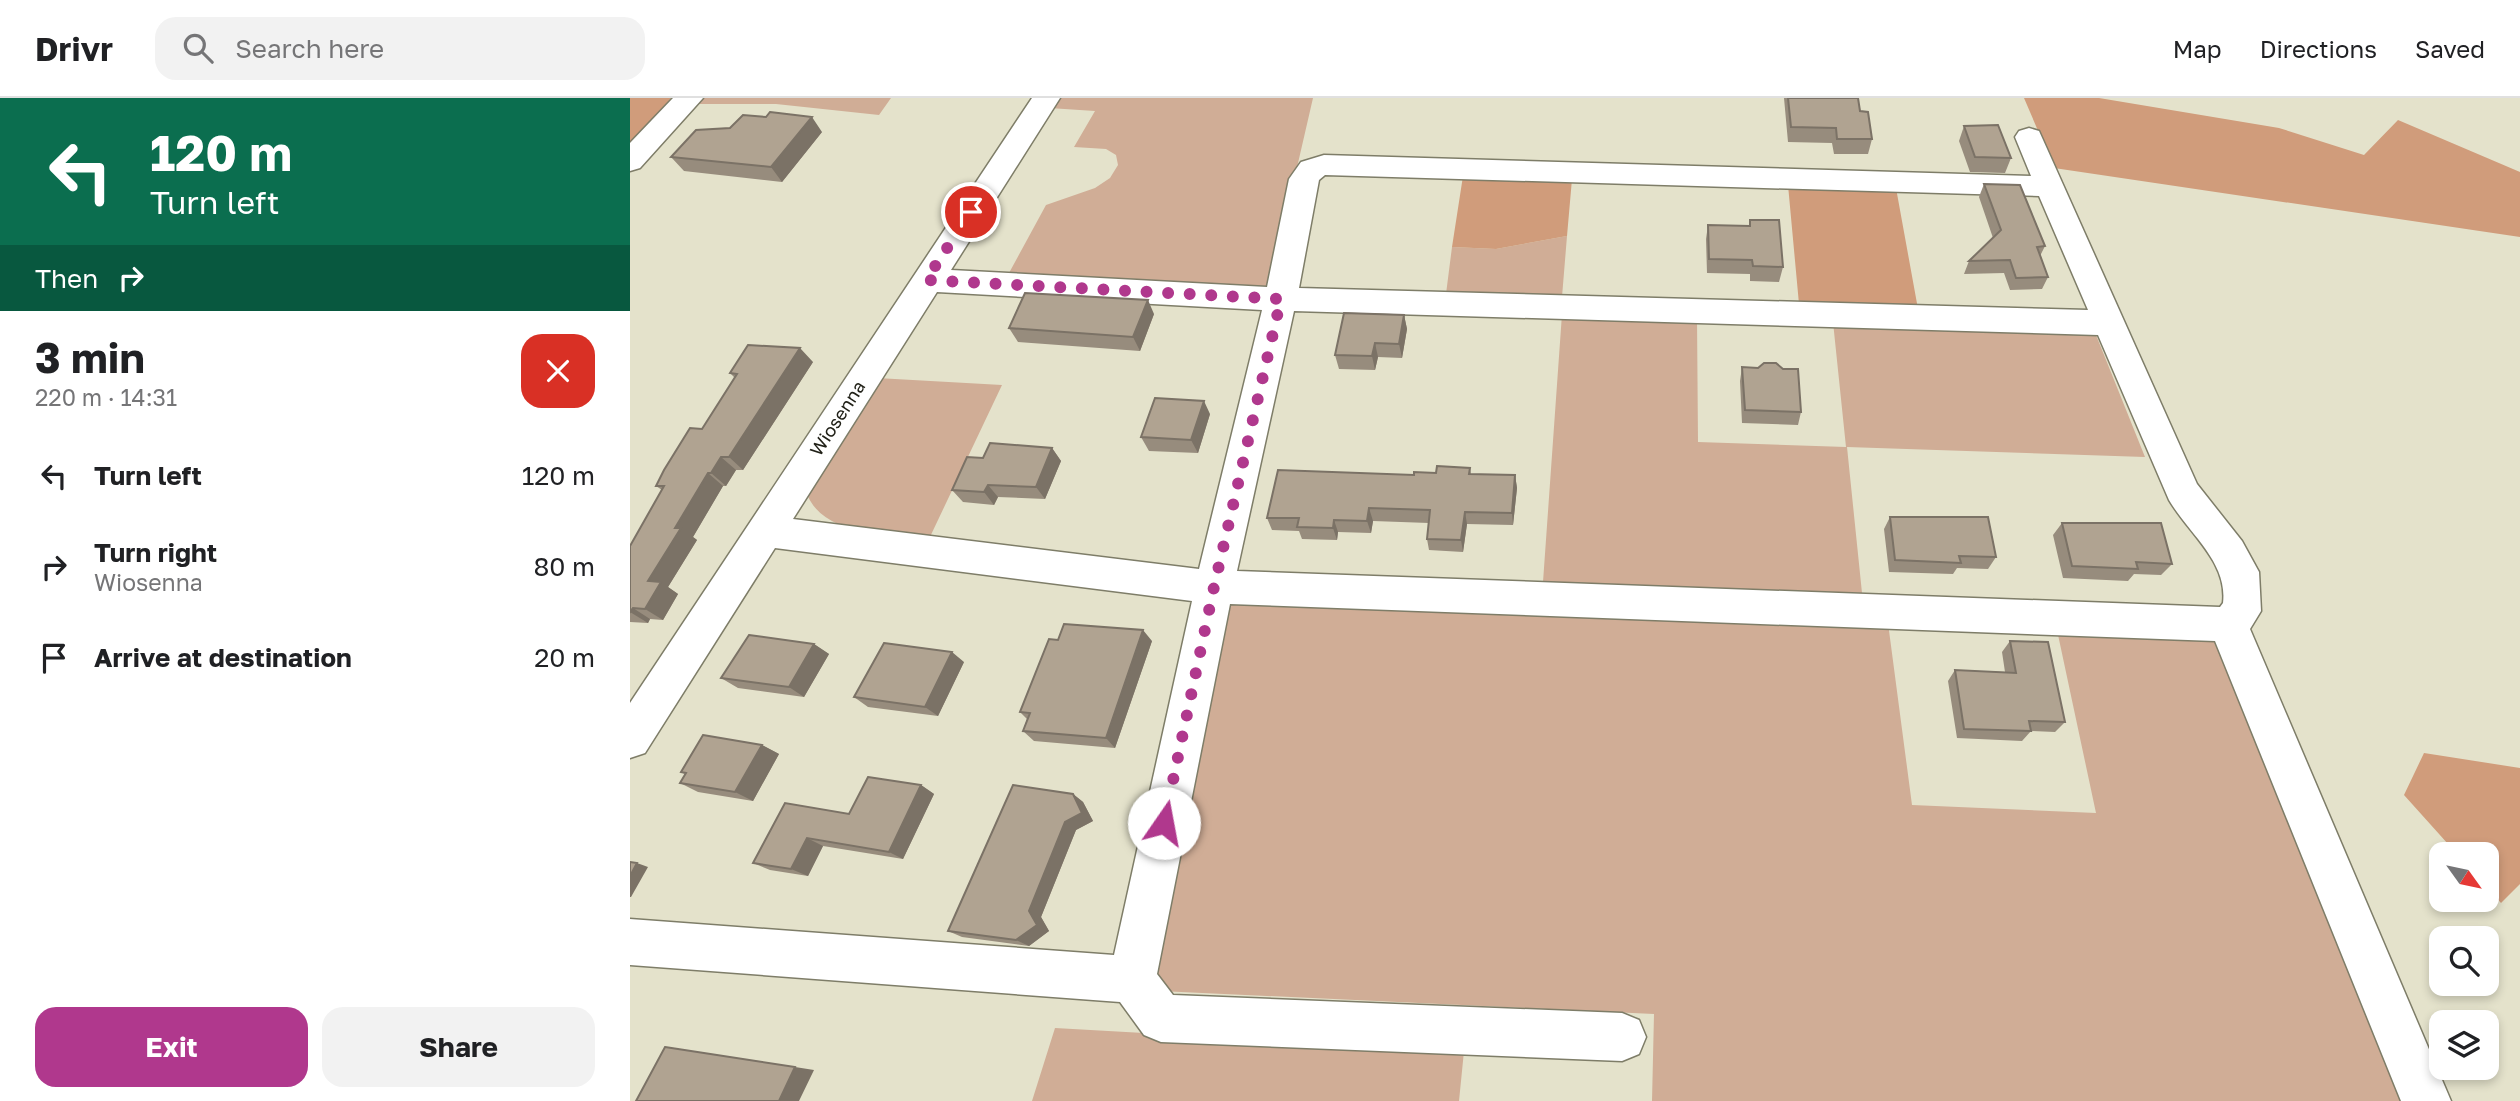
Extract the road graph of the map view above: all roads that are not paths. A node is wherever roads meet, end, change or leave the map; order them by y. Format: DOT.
graph roads {
  1 [pos="689,98"];
  2 [pos="1046,98"];
  3 [pos="2029,137"];
  4 [pos="630,161"];
  5 [pos="2048,186"];
  6 [pos="926,280"];
  7 [pos="1281,299"];
  8 [pos="2109,323"];
  9 [pos="763,531"];
  10 [pos="1214,587"];
  11 [pos="2228,624"];
  12 [pos="630,739"];
  13 [pos="630,942"];
  14 [pos="1132,980"];
  15 [pos="1622,1037"];
  16 [pos="2426,1101"];
  1 -- 4 [label="street"];
  2 -- 6 [label="street, Wiosenna"];
  3 -- 5 [label="street"];
  5 -- 7 [label="street"];
  5 -- 8 [label="street"];
  6 -- 7 [label="street"];
  6 -- 9 [label="street, Wiosenna"];
  7 -- 8 [label="street"];
  7 -- 10 [label="street"];
  8 -- 11 [label="street"];
  9 -- 10 [label="street"];
  9 -- 12 [label="street, Wiosenna"];
  10 -- 11 [label="street"];
  10 -- 14 [label="street"];
  11 -- 16 [label="street"];
  13 -- 14 [label="street"];
  14 -- 15 [label="street"];
}
